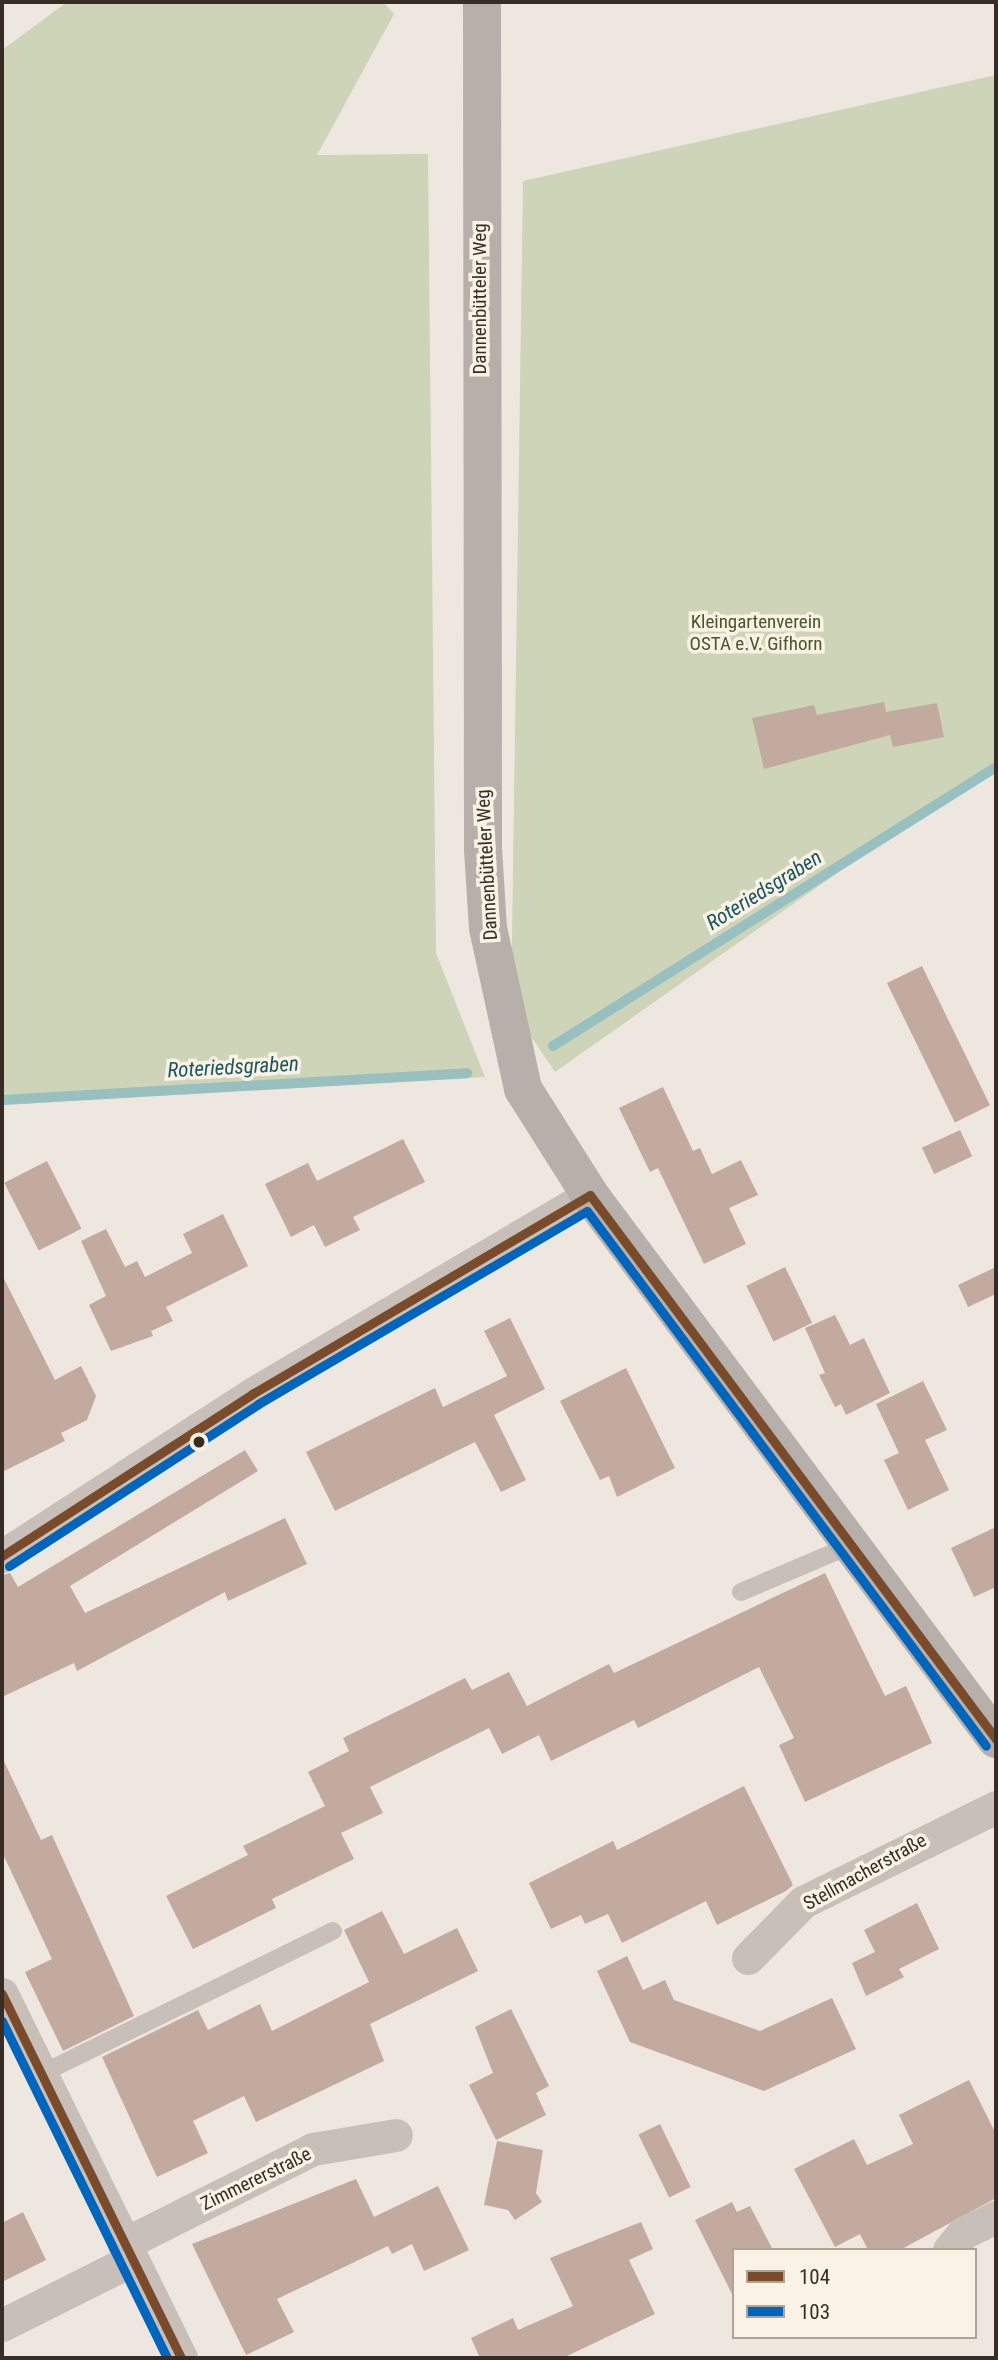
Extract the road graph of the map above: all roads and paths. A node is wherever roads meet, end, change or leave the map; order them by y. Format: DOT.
graph roads {
  1 [pos="482,2"];
  2 [pos="590,1195"];
  3 [pos="851,1545"];
  4 [pos="2,1556"];
  5 [pos="741,1592"];
  6 [pos="996,1739"];
  7 [pos="996,1807"];
  8 [pos="333,1931"];
  9 [pos="748,1958"];
  10 [pos="2,1994"];
  11 [pos="41,2074"];
  12 [pos="396,2135"];
  13 [pos="996,2217"];
  14 [pos="951,2248"];
  15 [pos="128,2252"];
  16 [pos="2,2325"];
  17 [pos="181,2358"];
  1 -- 2 [label="street, Dannenbütteler Weg"];
  2 -- 3 [label="street, Dannenbütteler Weg"];
  2 -- 4 [label="street"];
  3 -- 5 [label="lane"];
  3 -- 6 [label="street, Dannenbütteler Weg"];
  7 -- 9 [label="street, Stellmacherstraße"];
  8 -- 11 [label="lane"];
  10 -- 11 [label="street"];
  11 -- 15 [label="street"];
  12 -- 15 [label="street, Zimmererstraße"];
  13 -- 14 [label="street"];
  15 -- 16 [label="street, Zimmererstraße"];
  15 -- 17 [label="street"];
}
